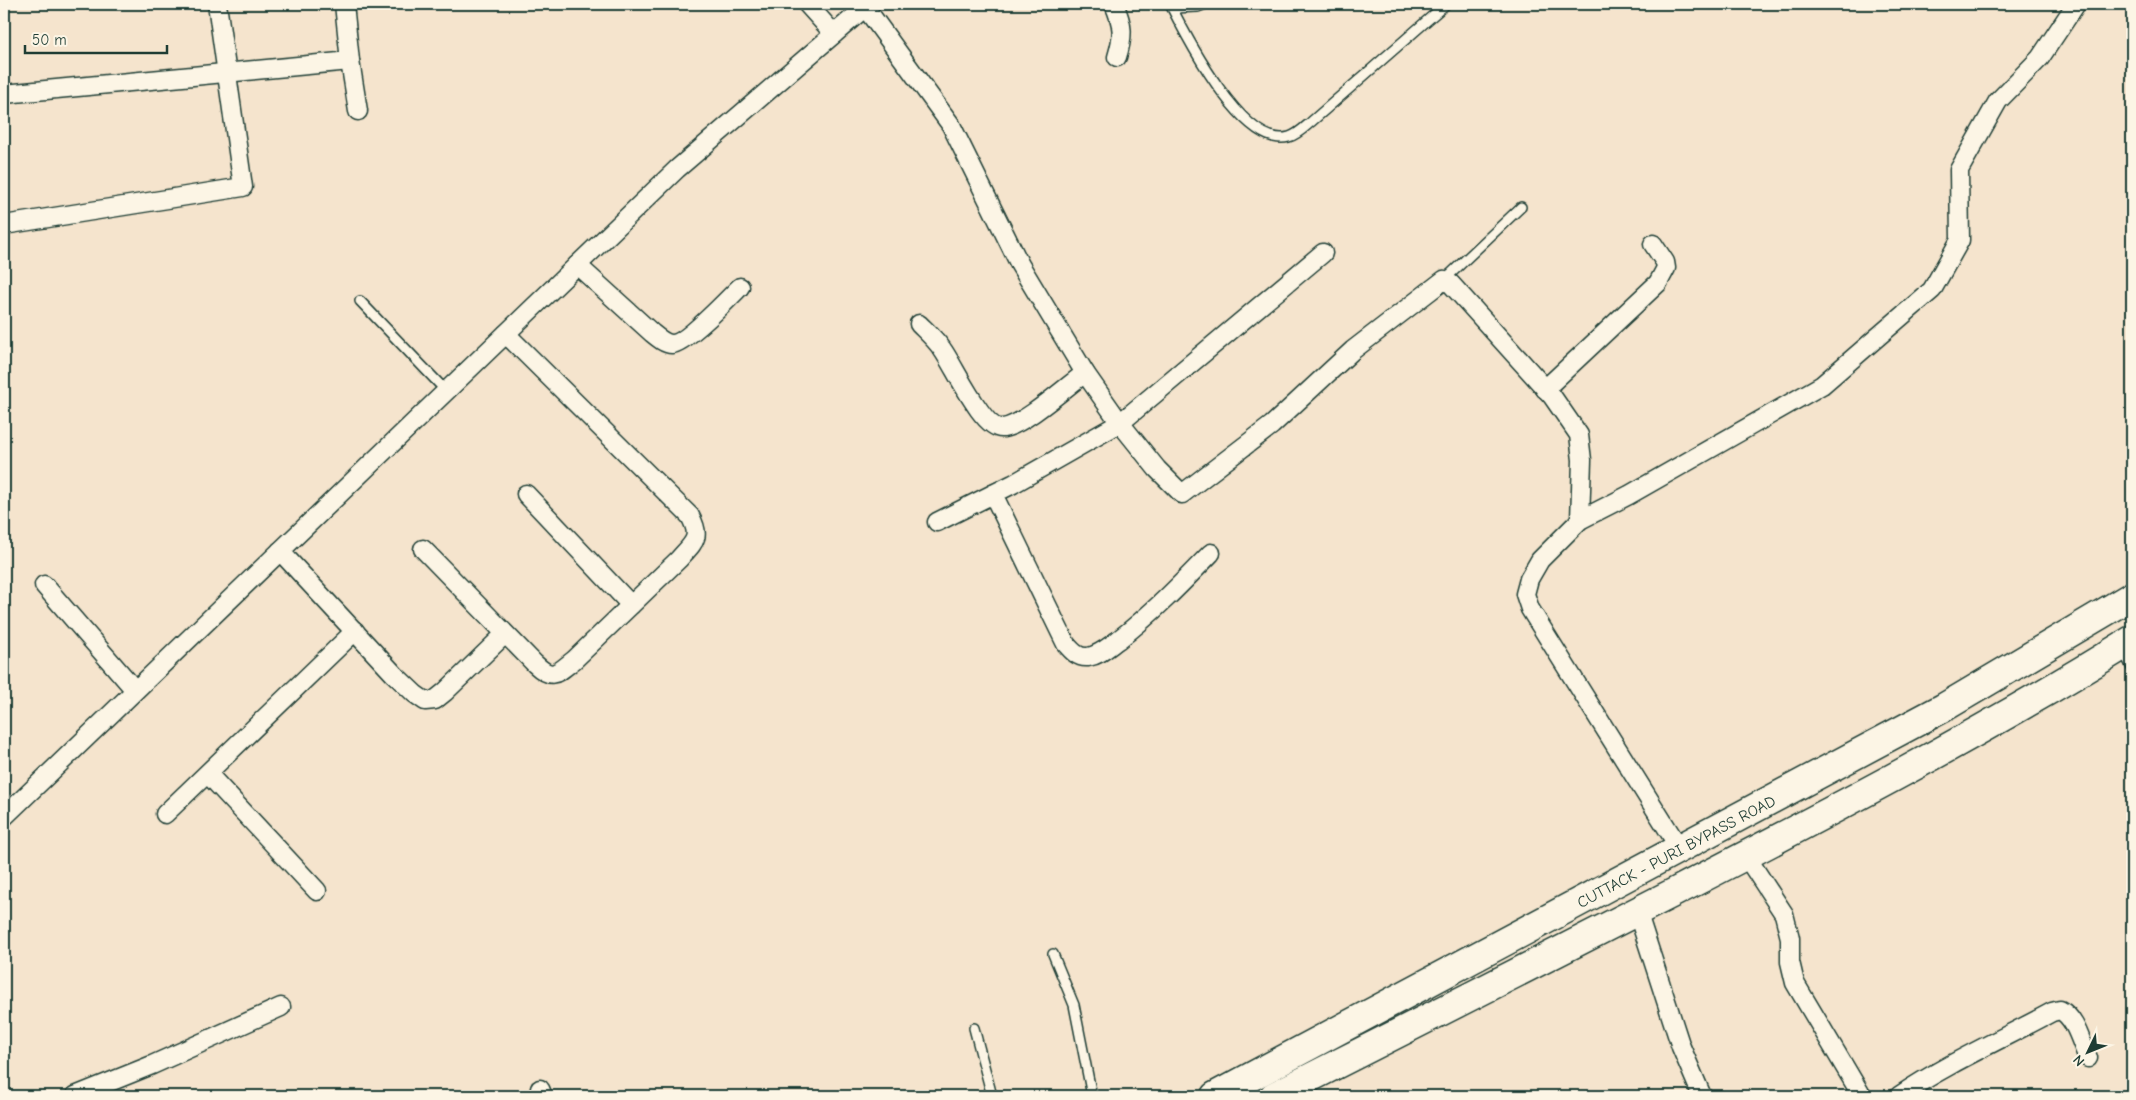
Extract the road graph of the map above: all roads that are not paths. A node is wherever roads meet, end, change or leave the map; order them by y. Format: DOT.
graph roads {
  1 [pos="217,4"];
  2 [pos="344,4"];
  3 [pos="807,4"];
  4 [pos="1114,4"];
  5 [pos="1206,4"];
  6 [pos="1446,4"];
  7 [pos="2076,4"];
  8 [pos="867,6"];
  9 [pos="1171,6"];
  10 [pos="834,34"];
  11 [pos="1117,57"];
  12 [pos="350,61"];
  13 [pos="227,74"];
  14 [pos="4,94"];
  15 [pos="358,111"];
  16 [pos="1521,207"];
  17 [pos="4,225"];
  18 [pos="1653,244"];
  19 [pos="1323,253"];
  20 [pos="577,265"];
  21 [pos="1444,280"];
  22 [pos="740,287"];
  23 [pos="360,301"];
  24 [pos="919,324"];
  25 [pos="506,334"];
  26 [pos="1085,373"];
  27 [pos="1545,389"];
  28 [pos="446,391"];
  29 [pos="1120,423"];
  30 [pos="526,494"];
  31 [pos="993,494"];
  32 [pos="1580,520"];
  33 [pos="937,522"];
  34 [pos="423,549"];
  35 [pos="280,551"];
  36 [pos="1211,553"];
  37 [pos="44,585"];
  38 [pos="2132,596"];
  39 [pos="631,605"];
  40 [pos="355,631"];
  41 [pos="505,634"];
  42 [pos="2129,652"];
  43 [pos="135,690"];
  44 [pos="208,774"];
  45 [pos="165,814"];
  46 [pos="4,817"];
  47 [pos="1680,849"];
  48 [pos="1746,856"];
  49 [pos="317,891"];
  50 [pos="1637,911"];
  51 [pos="1053,954"];
  52 [pos="281,1007"];
  53 [pos="974,1028"];
  54 [pos="2088,1058"];
  55 [pos="75,1096"];
  56 [pos="992,1096"];
  57 [pos="1092,1096"];
  58 [pos="1215,1096"];
  59 [pos="1274,1096"];
  60 [pos="1702,1096"];
  61 [pos="1862,1096"];
  62 [pos="1899,1096"];
  1 -- 13 [label="street"];
  2 -- 12 [label="street"];
  3 -- 10 [label="street"];
  4 -- 11 [label="street"];
  5 -- 9 [label="lane"];
  6 -- 9 [label="lane"];
  7 -- 32 [label="street"];
  8 -- 10 [label="street"];
  8 -- 26 [label="street"];
  10 -- 20 [label="street"];
  12 -- 13 [label="street"];
  12 -- 15 [label="street"];
  13 -- 14 [label="street"];
  13 -- 17 [label="street"];
  16 -- 21 [label="lane"];
  18 -- 27 [label="street"];
  19 -- 29 [label="street"];
  20 -- 22 [label="street"];
  20 -- 25 [label="street"];
  21 -- 27 [label="street"];
  21 -- 29 [label="street"];
  23 -- 28 [label="lane"];
  24 -- 26 [label="street"];
  25 -- 28 [label="street"];
  25 -- 39 [label="street"];
  26 -- 29 [label="street"];
  27 -- 32 [label="street"];
  28 -- 35 [label="street"];
  29 -- 31 [label="street"];
  30 -- 39 [label="street"];
  31 -- 33 [label="street"];
  31 -- 36 [label="street"];
  32 -- 47 [label="street"];
  34 -- 41 [label="street"];
  35 -- 40 [label="street"];
  35 -- 43 [label="street"];
  37 -- 43 [label="street"];
  38 -- 47 [label="highway, CUTTACK - PURI BYPASS ROAD"];
  39 -- 41 [label="street"];
  40 -- 41 [label="street"];
  40 -- 44 [label="street"];
  42 -- 48 [label="highway"];
  43 -- 46 [label="street"];
  44 -- 45 [label="street"];
  44 -- 49 [label="street"];
  47 -- 58 [label="highway, CUTTACK - PURI BYPASS ROAD"];
  48 -- 50 [label="highway"];
  48 -- 61 [label="street"];
  50 -- 59 [label="highway"];
  50 -- 60 [label="street"];
  51 -- 57 [label="lane"];
  52 -- 55 [label="street"];
  53 -- 56 [label="lane"];
  54 -- 62 [label="street"];
}
